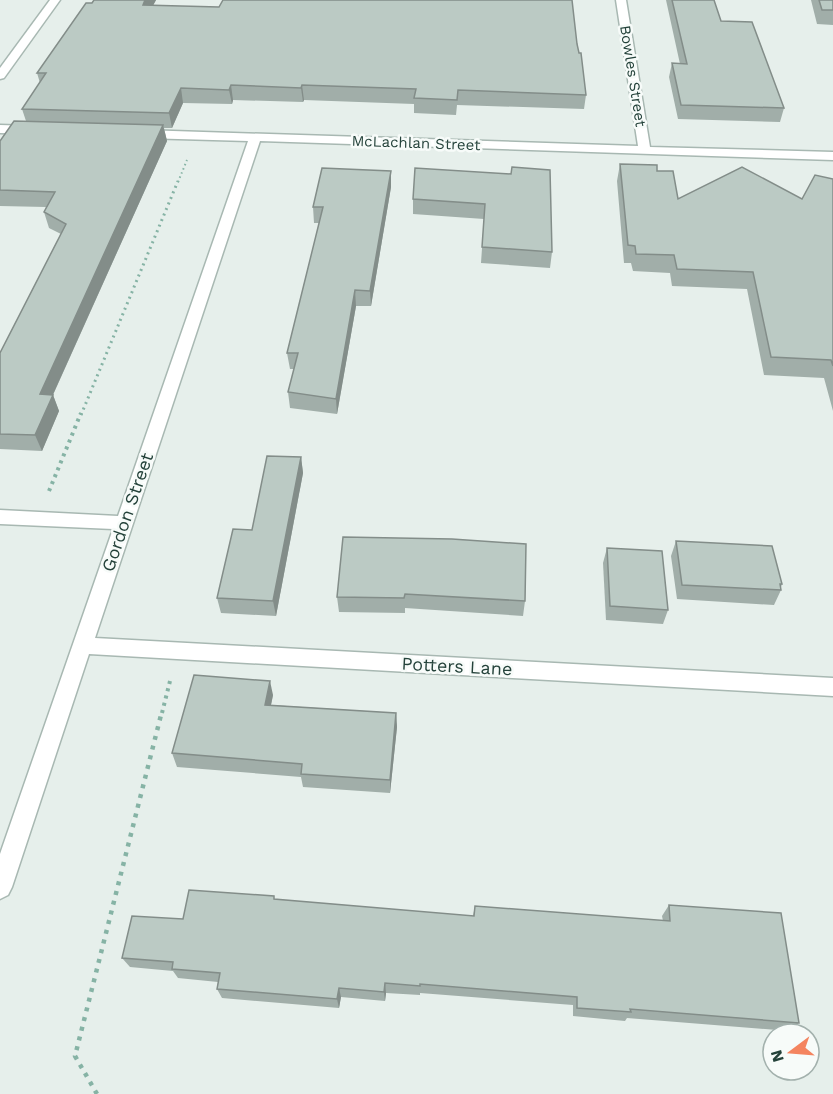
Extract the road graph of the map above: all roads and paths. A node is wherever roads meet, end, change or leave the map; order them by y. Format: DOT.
graph roads {
  1 [pos="55,0"];
  2 [pos="621,0"];
  3 [pos="0,75"];
  4 [pos="0,129"];
  5 [pos="46,131"];
  6 [pos="127,134"];
  7 [pos="255,138"];
  8 [pos="645,151"];
  9 [pos="190,154"];
  10 [pos="833,156"];
  11 [pos="48,495"];
  12 [pos="0,517"];
  13 [pos="124,523"];
  14 [pos="82,645"];
  15 [pos="170,681"];
  16 [pos="833,687"];
  17 [pos="0,887"];
  18 [pos="97,1094"];
  1 -- 3 [label="street"];
  2 -- 8 [label="street, Bowles Street"];
  4 -- 5 [label="street"];
  6 -- 7 [label="street, McLachlan Street"];
  7 -- 8 [label="street, McLachlan Street"];
  7 -- 13 [label="street, Gordon Street"];
  8 -- 10 [label="street, McLachlan Street"];
  9 -- 11 [label="path"];
  12 -- 13 [label="street"];
  13 -- 14 [label="street, Gordon Street"];
  14 -- 16 [label="street, Potters Lane"];
  14 -- 17 [label="street, Gordon Street"];
  15 -- 18 [label="path"];
}
